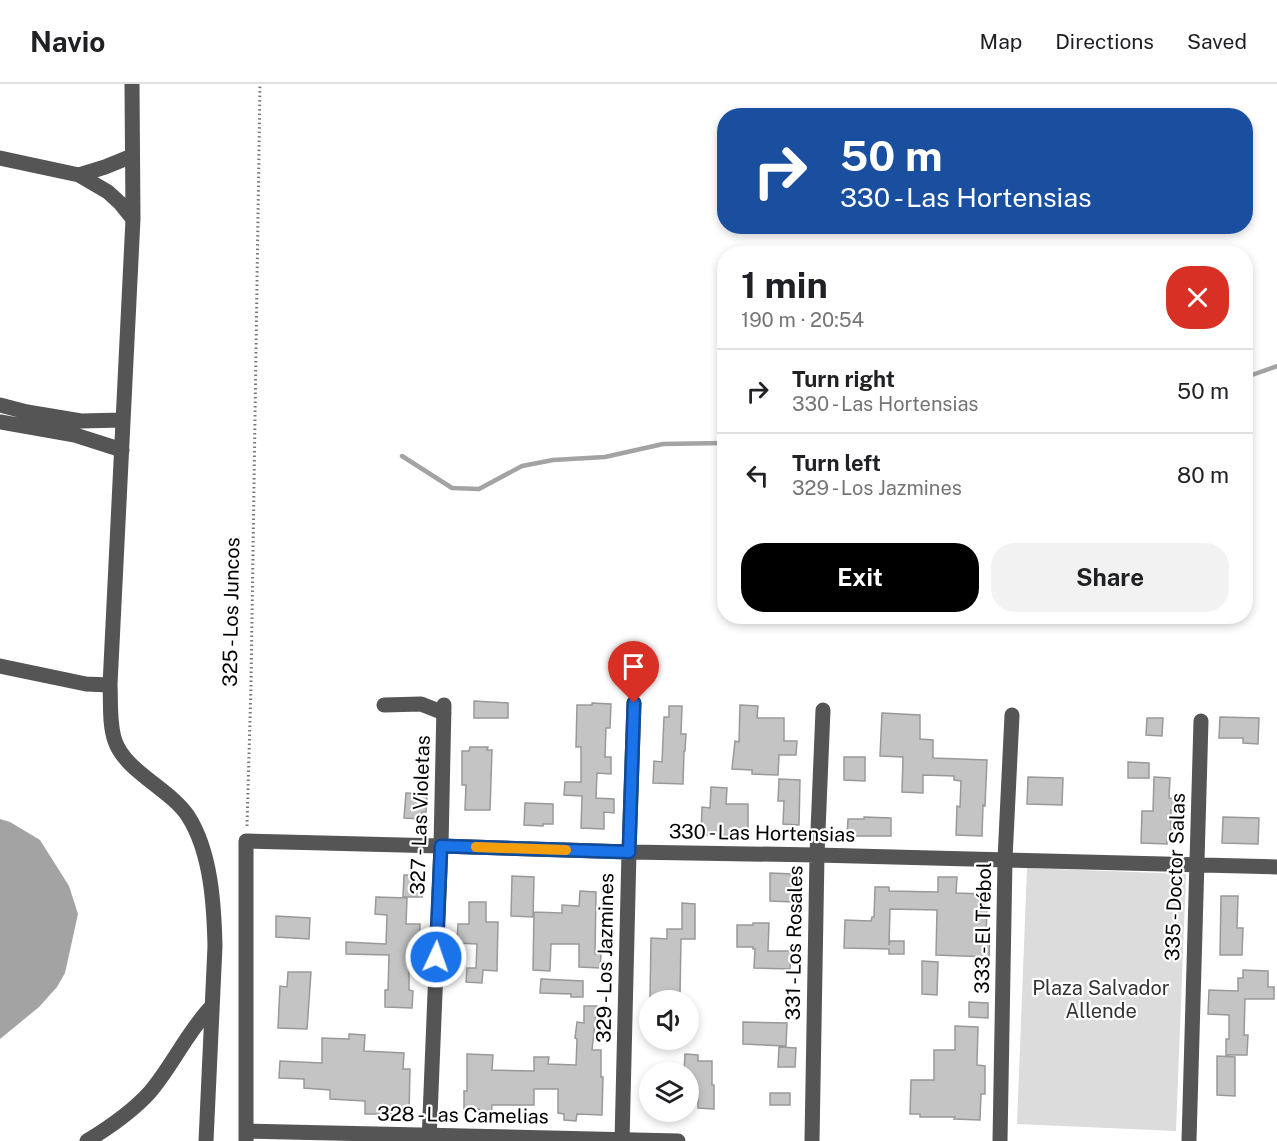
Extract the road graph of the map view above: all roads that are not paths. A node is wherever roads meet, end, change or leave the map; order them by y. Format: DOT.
graph roads {
  1 [pos="132,84"];
  2 [pos="132,156"];
  3 [pos="0,158"];
  4 [pos="79,175"];
  5 [pos="133,219"];
  6 [pos="0,405"];
  7 [pos="123,420"];
  8 [pos="0,422"];
  9 [pos="122,450"];
  10 [pos="0,666"];
  11 [pos="110,686"];
  12 [pos="634,703"];
  13 [pos="384,705"];
  14 [pos="823,710"];
  15 [pos="1012,715"];
  16 [pos="1201,721"];
  17 [pos="441,846"];
  18 [pos="629,852"];
  19 [pos="817,855"];
  20 [pos="1005,859"];
  21 [pos="1196,865"];
  22 [pos="1277,867"];
  23 [pos="212,1006"];
  24 [pos="246,1136"];
  25 [pos="429,1138"];
  26 [pos="622,1140"];
  27 [pos="87,1141"];
  28 [pos="206,1141"];
  29 [pos="678,1141"];
  30 [pos="812,1141"];
  31 [pos="1000,1141"];
  32 [pos="1189,1141"];
  1 -- 2 [label="street"];
  2 -- 4 [label="street"];
  2 -- 5 [label="street"];
  3 -- 4 [label="street"];
  4 -- 5 [label="street"];
  5 -- 7 [label="street"];
  6 -- 7 [label="street"];
  7 -- 9 [label="street"];
  8 -- 9 [label="street"];
  9 -- 11 [label="street"];
  10 -- 11 [label="street"];
  11 -- 23 [label="street"];
  12 -- 18 [label="street, 329 - Los Jazmines"];
  13 -- 17 [label="street, 327 - Las Violetas"];
  14 -- 19 [label="street, 331 - Los Rosales"];
  15 -- 20 [label="street, 333 - El Trébol"];
  16 -- 21 [label="street, 335 - Doctor Salas"];
  17 -- 18 [label="street, 330 - Las Hortensias"];
  17 -- 24 [label="street, 330 - Las Hortensias"];
  17 -- 25 [label="street, 327 - Las Violetas"];
  18 -- 19 [label="street, 330 - Las Hortensias"];
  18 -- 26 [label="street, 329 - Los Jazmines"];
  19 -- 20 [label="street, 330 - Las Hortensias"];
  19 -- 30 [label="street, 331 - Los Rosales"];
  20 -- 21 [label="street, 330 - Las Hortensias"];
  20 -- 31 [label="street, 333 - El Trébol"];
  21 -- 22 [label="street, 330 - Las Hortensias"];
  21 -- 32 [label="street, 335 - Doctor Salas"];
  23 -- 27 [label="street"];
  23 -- 28 [label="street"];
  24 -- 25 [label="street, 328 - Las Camelias"];
  25 -- 26 [label="street, 328 - Las Camelias"];
  26 -- 29 [label="street, 328 - Las Camelias"];
}
